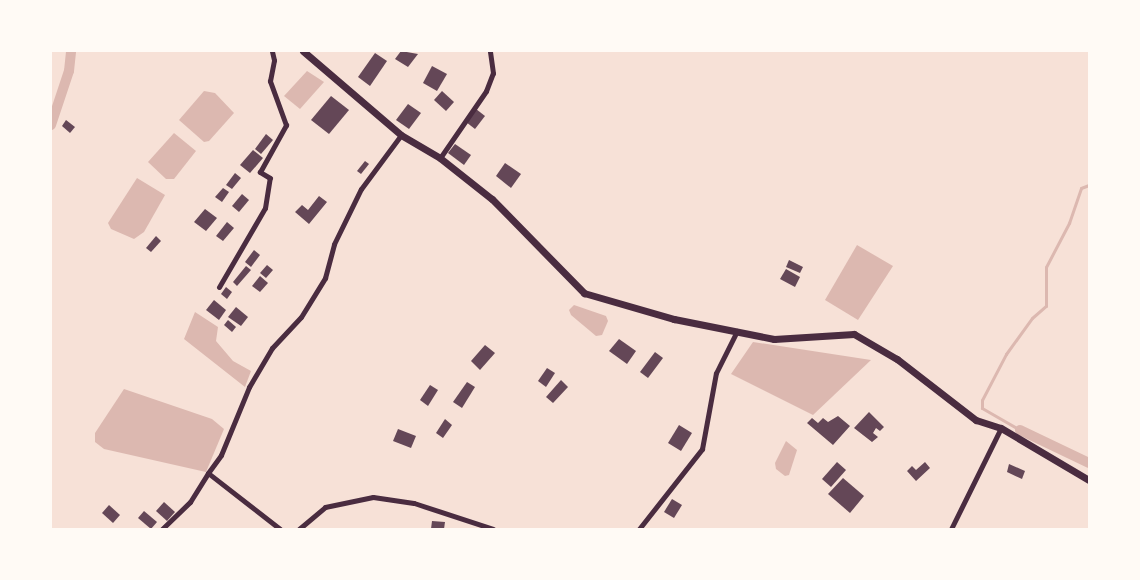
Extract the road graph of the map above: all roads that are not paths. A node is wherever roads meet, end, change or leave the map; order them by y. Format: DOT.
graph roads {
  1 [pos="272,51"];
  2 [pos="303,51"];
  3 [pos="490,51"];
  4 [pos="401,135"];
  5 [pos="440,158"];
  6 [pos="219,287"];
  7 [pos="738,329"];
  8 [pos="1001,428"];
  9 [pos="208,473"];
  10 [pos="1089,480"];
  11 [pos="162,529"];
  12 [pos="280,529"];
  13 [pos="299,529"];
  14 [pos="493,529"];
  15 [pos="639,529"];
  16 [pos="951,529"];
  1 -- 6 [label="street"];
  2 -- 4 [label="street"];
  3 -- 5 [label="street"];
  4 -- 5 [label="street"];
  4 -- 9 [label="street"];
  5 -- 7 [label="street"];
  7 -- 8 [label="street"];
  7 -- 15 [label="street"];
  8 -- 10 [label="street"];
  8 -- 16 [label="street"];
  9 -- 11 [label="street"];
  9 -- 12 [label="street"];
  13 -- 14 [label="street"];
}
